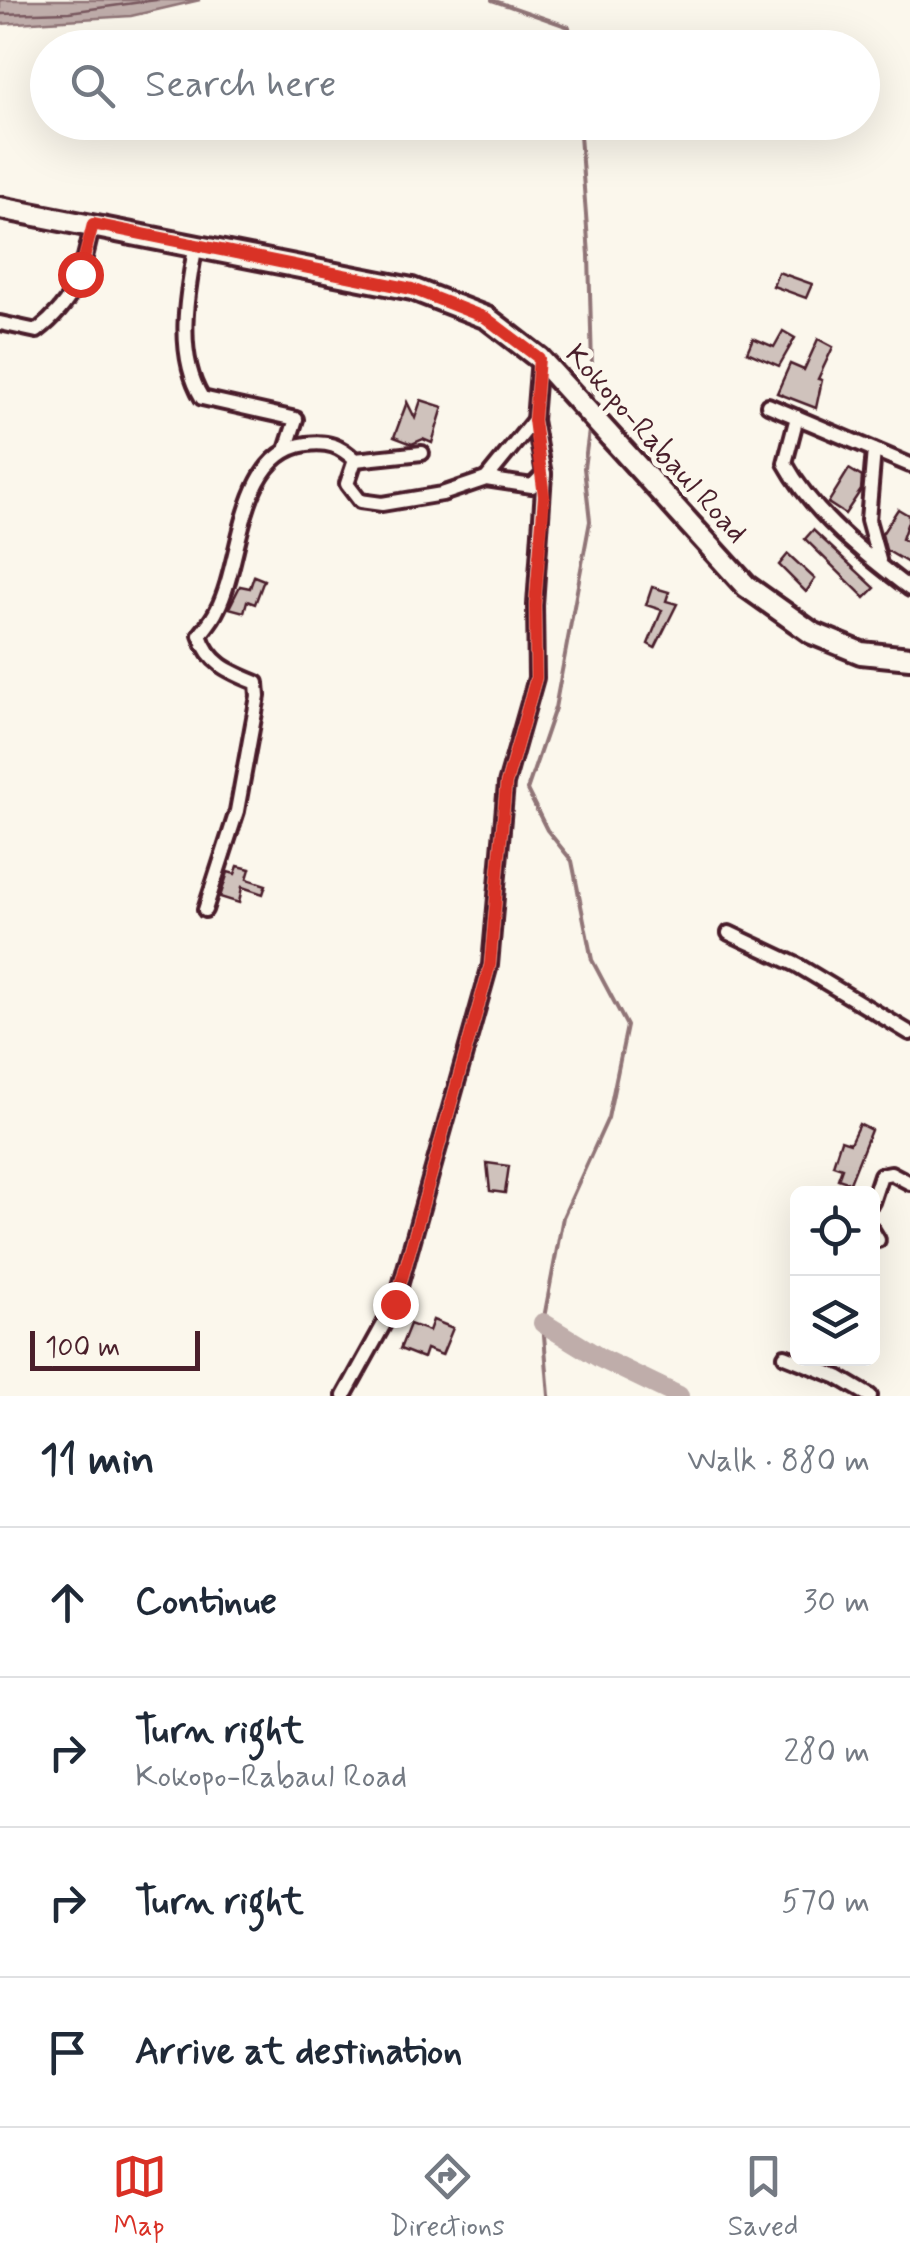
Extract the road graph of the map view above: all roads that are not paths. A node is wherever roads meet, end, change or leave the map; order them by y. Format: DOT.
graph roads {
  1 [pos="0,208"];
  2 [pos="93,224"];
  3 [pos="196,244"];
  4 [pos="0,323"];
  5 [pos="539,358"];
  6 [pos="768,405"];
  7 [pos="797,417"];
  8 [pos="534,420"];
  9 [pos="287,447"];
  10 [pos="874,450"];
  11 [pos="422,453"];
  12 [pos="354,460"];
  13 [pos="910,465"];
  14 [pos="544,474"];
  15 [pos="486,479"];
  16 [pos="880,564"];
  17 [pos="910,589"];
  18 [pos="910,658"];
  19 [pos="204,910"];
  20 [pos="729,932"];
  21 [pos="910,1033"];
  22 [pos="910,1183"];
  23 [pos="877,1186"];
  24 [pos="785,1356"];
  25 [pos="344,1396"];
  26 [pos="870,1396"];
  1 -- 2 [label="main road, Kokopo-Rabaul Road"];
  2 -- 3 [label="main road, Kokopo-Rabaul Road"];
  2 -- 4 [label="street"];
  3 -- 5 [label="main road, Kokopo-Rabaul Road"];
  3 -- 9 [label="street"];
  5 -- 8 [label="street"];
  5 -- 18 [label="main road, Kokopo-Rabaul Road"];
  6 -- 7 [label="street"];
  7 -- 10 [label="street"];
  7 -- 16 [label="street"];
  8 -- 14 [label="street"];
  8 -- 15 [label="street"];
  9 -- 12 [label="street"];
  9 -- 19 [label="street"];
  10 -- 13 [label="street"];
  10 -- 16 [label="street"];
  11 -- 12 [label="street"];
  12 -- 15 [label="street"];
  14 -- 15 [label="street"];
  14 -- 25 [label="street"];
  16 -- 17 [label="street"];
  20 -- 21 [label="street"];
  22 -- 23 [label="street"];
  24 -- 26 [label="street"];
}
